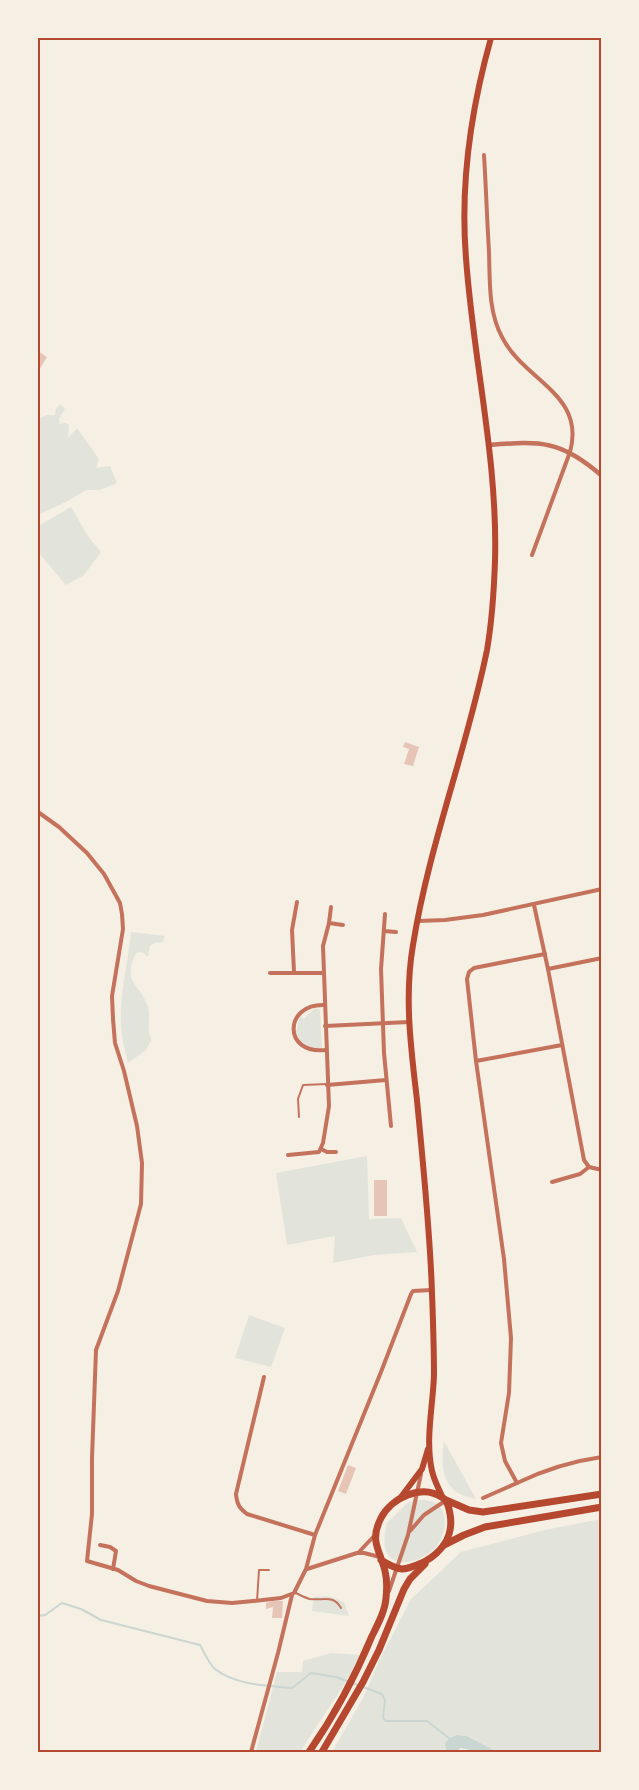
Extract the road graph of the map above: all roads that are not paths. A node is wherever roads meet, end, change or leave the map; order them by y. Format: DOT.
graph roads {
  1 [pos="491,38"];
  2 [pos="484,155"];
  3 [pos="489,445"];
  4 [pos="570,452"];
  5 [pos="602,476"];
  6 [pos="532,555"];
  7 [pos="38,812"];
  8 [pos="602,889"];
  9 [pos="297,902"];
  10 [pos="534,905"];
  11 [pos="331,907"];
  12 [pos="385,914"];
  13 [pos="418,921"];
  14 [pos="328,923"];
  15 [pos="343,925"];
  16 [pos="384,931"];
  17 [pos="396,932"];
  18 [pos="545,954"];
  19 [pos="602,958"];
  20 [pos="548,969"];
  21 [pos="294,972"];
  22 [pos="270,973"];
  23 [pos="324,974"];
  24 [pos="325,1005"];
  25 [pos="384,1022"];
  26 [pos="409,1022"];
  27 [pos="325,1026"];
  28 [pos="562,1045"];
  29 [pos="326,1050"];
  30 [pos="476,1061"];
  31 [pos="387,1080"];
  32 [pos="327,1084"];
  33 [pos="299,1117"];
  34 [pos="391,1126"];
  35 [pos="321,1149"];
  36 [pos="336,1152"];
  37 [pos="288,1155"];
  38 [pos="589,1167"];
  39 [pos="602,1170"];
  40 [pos="552,1182"];
  41 [pos="432,1289"];
  42 [pos="264,1377"];
  43 [pos="253,1390"];
  44 [pos="260,1392"];
  45 [pos="430,1443"];
  46 [pos="602,1457"];
  47 [pos="422,1469"];
  48 [pos="518,1483"];
  49 [pos="416,1492"];
  50 [pos="602,1494"];
  51 [pos="483,1498"];
  52 [pos="445,1499"];
  53 [pos="398,1500"];
  54 [pos="602,1507"];
  55 [pos="375,1534"];
  56 [pos="408,1534"];
  57 [pos="315,1535"];
  58 [pos="100,1545"];
  59 [pos="444,1545"];
  60 [pos="357,1553"];
  61 [pos="431,1557"];
  62 [pos="380,1559"];
  63 [pos="398,1568"];
  64 [pos="113,1569"];
  65 [pos="306,1569"];
  66 [pos="269,1570"];
  67 [pos="293,1593"];
  68 [pos="386,1598"];
  69 [pos="258,1601"];
  70 [pos="341,1608"];
  71 [pos="251,1752"];
  72 [pos="309,1752"];
  73 [pos="322,1752"];
  1 -- 3 [label="main road"];
  2 -- 4 [label="street"];
  3 -- 4 [label="street"];
  3 -- 13 [label="main road"];
  4 -- 5 [label="street"];
  4 -- 6 [label="street"];
  7 -- 64 [label="street"];
  8 -- 10 [label="street"];
  9 -- 21 [label="street"];
  10 -- 13 [label="street"];
  10 -- 18 [label="street"];
  11 -- 14 [label="street"];
  12 -- 16 [label="street"];
  13 -- 26 [label="main road"];
  14 -- 15 [label="street"];
  14 -- 23 [label="street"];
  16 -- 17 [label="street"];
  16 -- 25 [label="street"];
  18 -- 20 [label="street"];
  18 -- 30 [label="street"];
  19 -- 20 [label="street"];
  20 -- 28 [label="street"];
  21 -- 22 [label="street"];
  21 -- 23 [label="street"];
  23 -- 24 [label="street"];
  24 -- 27 [label="street"];
  24 -- 29 [label="street"];
  25 -- 26 [label="street"];
  25 -- 27 [label="street"];
  25 -- 31 [label="street"];
  26 -- 41 [label="main road"];
  27 -- 29 [label="street"];
  28 -- 30 [label="street"];
  28 -- 38 [label="street"];
  29 -- 32 [label="street"];
  30 -- 48 [label="street"];
  31 -- 32 [label="street"];
  31 -- 34 [label="street"];
  32 -- 33 [label="lane"];
  32 -- 35 [label="street"];
  35 -- 36 [label="street"];
  35 -- 37 [label="street"];
  38 -- 39 [label="street"];
  38 -- 40 [label="street"];
  41 -- 45 [label="main road"];
  41 -- 57 [label="street"];
  42 -- 44 [label="street"];
  43 -- 44 [label="street"];
  44 -- 57 [label="street"];
  45 -- 47 [label="main road"];
  45 -- 52 [label="main road"];
  46 -- 48 [label="street"];
  47 -- 49 [label="street"];
  47 -- 53 [label="main road"];
  48 -- 51 [label="street"];
  49 -- 52 [label="highway"];
  49 -- 53 [label="highway"];
  49 -- 56 [label="street"];
  50 -- 52 [label="highway"];
  52 -- 56 [label="street"];
  52 -- 59 [label="highway"];
  53 -- 55 [label="highway"];
  54 -- 59 [label="highway"];
  55 -- 60 [label="street"];
  55 -- 62 [label="highway"];
  56 -- 63 [label="street"];
  57 -- 65 [label="street"];
  58 -- 64 [label="street"];
  59 -- 61 [label="highway"];
  60 -- 62 [label="street"];
  60 -- 65 [label="street"];
  61 -- 63 [label="highway"];
  61 -- 73 [label="highway"];
  62 -- 63 [label="highway"];
  62 -- 68 [label="highway"];
  63 -- 68 [label="street"];
  64 -- 69 [label="street"];
  65 -- 67 [label="street"];
  66 -- 69 [label="lane"];
  67 -- 69 [label="street"];
  67 -- 70 [label="lane"];
  67 -- 71 [label="street"];
  68 -- 72 [label="highway"];
}
